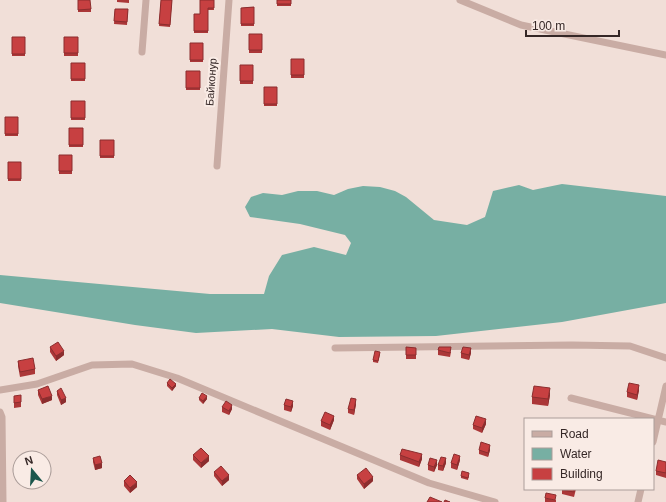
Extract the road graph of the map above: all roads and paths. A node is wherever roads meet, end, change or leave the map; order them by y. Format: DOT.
graph roads {
  1 [pos="146,0"];
  2 [pos="228,0"];
  3 [pos="460,0"];
  4 [pos="142,52"];
  5 [pos="666,55"];
  6 [pos="217,166"];
  7 [pos="335,348"];
  8 [pos="666,358"];
  9 [pos="666,386"];
  10 [pos="0,390"];
  11 [pos="571,398"];
  12 [pos="0,412"];
  13 [pos="650,418"];
  14 [pos="662,421"];
  15 [pos="654,440"];
  16 [pos="641,490"];
  17 [pos="3,502"];
  18 [pos="495,502"];
  19 [pos="638,502"];
  1 -- 4 [label="street"];
  2 -- 6 [label="street, Байконур"];
  3 -- 5 [label="street"];
  7 -- 8 [label="street"];
  9 -- 14 [label="street"];
  10 -- 18 [label="street"];
  11 -- 13 [label="street"];
  12 -- 17 [label="street"];
  14 -- 15 [label="street"];
  16 -- 19 [label="street"];
}
